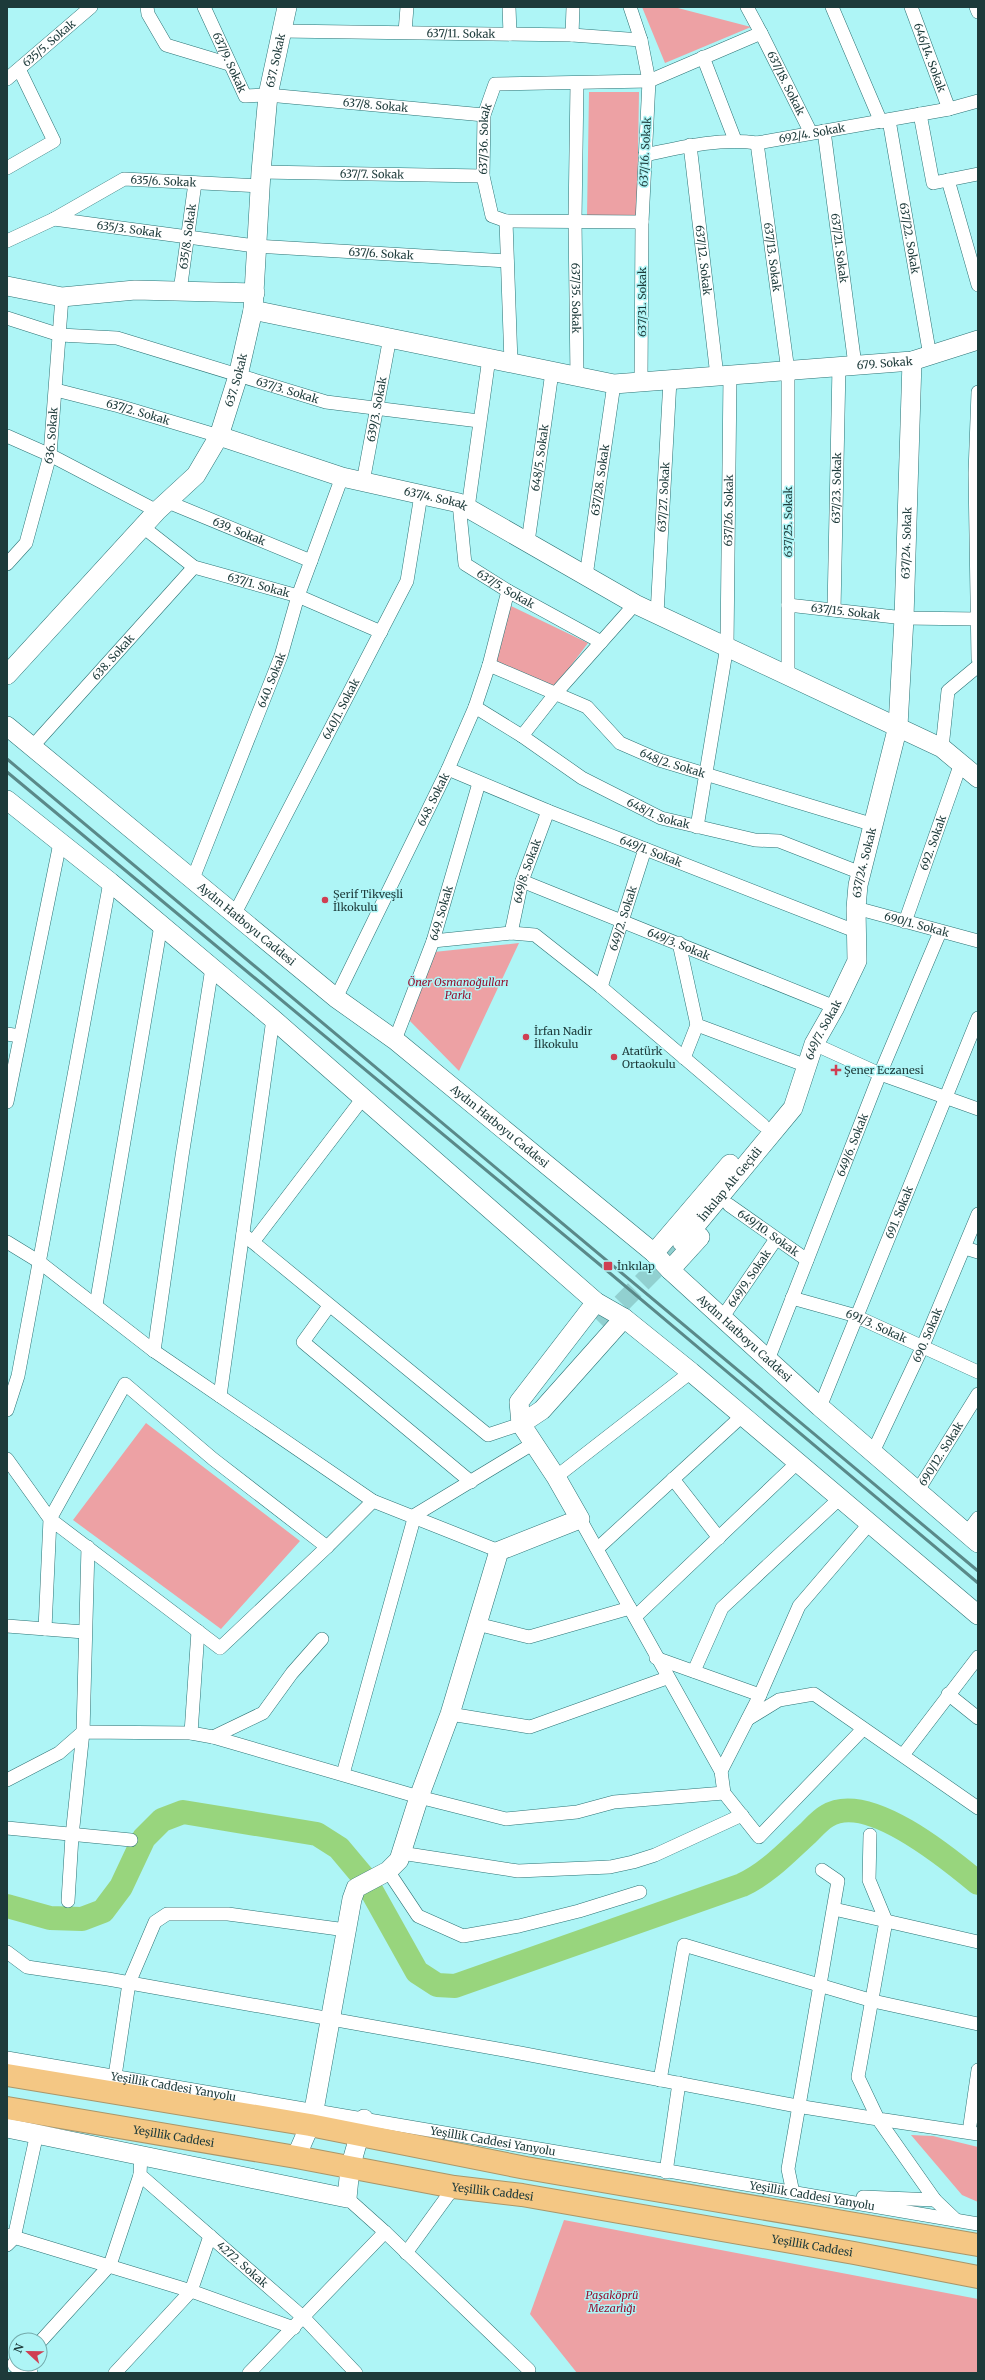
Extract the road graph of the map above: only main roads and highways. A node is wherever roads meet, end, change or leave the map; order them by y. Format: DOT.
graph roads {
  1 [pos="7,2075"];
  2 [pos="7,2108"];
  3 [pos="978,2245"];
  4 [pos="978,2277"];
  1 -- 3 [label="highway"];
  2 -- 4 [label="highway, Yeşillik Caddesi"];
}
